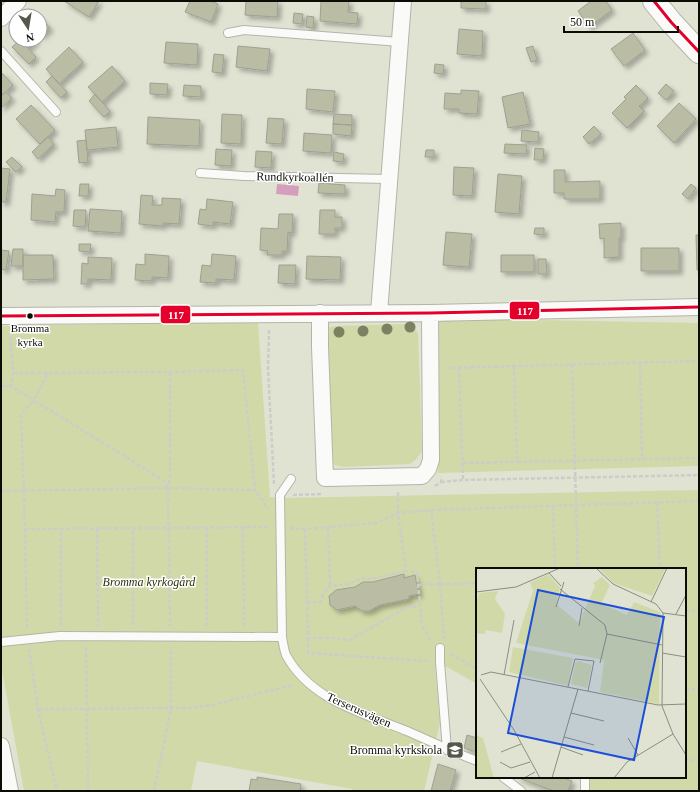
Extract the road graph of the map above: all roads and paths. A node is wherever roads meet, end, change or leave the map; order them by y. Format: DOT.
graph roads {
  1 [pos="18,1"];
  2 [pos="402,1"];
  3 [pos="654,1"];
  4 [pos="1,18"];
  5 [pos="228,33"];
  6 [pos="400,42"];
  7 [pos="1,50"];
  8 [pos="699,52"];
  9 [pos="56,112"];
  10 [pos="200,173"];
  11 [pos="389,179"];
  12 [pos="699,307"];
  13 [pos="320,313"];
  14 [pos="379,313"];
  15 [pos="430,313"];
  16 [pos="6,316"];
  17 [pos="270,326"];
  18 [pos="699,361"];
  19 [pos="640,363"];
  20 [pos="572,364"];
  21 [pos="514,366"];
  22 [pos="459,367"];
  23 [pos="440,368"];
  24 [pos="170,372"];
  25 [pos="13,373"];
  26 [pos="48,373"];
  27 [pos="1,386"];
  28 [pos="11,386"];
  29 [pos="34,400"];
  30 [pos="699,458"];
  31 [pos="642,459"];
  32 [pos="575,461"];
  33 [pos="517,462"];
  34 [pos="462,463"];
  35 [pos="699,475"];
  36 [pos="442,476"];
  37 [pos="575,478"];
  38 [pos="291,479"];
  39 [pos="463,480"];
  40 [pos="441,482"];
  41 [pos="434,486"];
  42 [pos="168,488"];
  43 [pos="255,490"];
  44 [pos="24,491"];
  45 [pos="406,491"];
  46 [pos="1,492"];
  47 [pos="390,492"];
  48 [pos="398,492"];
  49 [pos="327,494"];
  50 [pos="280,495"];
  51 [pos="699,501"];
  52 [pos="657,502"];
  53 [pos="576,505"];
  54 [pos="553,506"];
  55 [pos="431,510"];
  56 [pos="398,512"];
  57 [pos="207,527"];
  58 [pos="243,527"];
  59 [pos="282,527"];
  60 [pos="328,527"];
  61 [pos="61,528"];
  62 [pos="97,528"];
  63 [pos="133,528"];
  64 [pos="169,528"];
  65 [pos="24,529"];
  66 [pos="305,529"];
  67 [pos="555,568"];
  68 [pos="578,568"];
  69 [pos="660,568"];
  70 [pos="406,571"];
  71 [pos="476,583"];
  72 [pos="440,584"];
  73 [pos="418,585"];
  74 [pos="330,586"];
  75 [pos="307,602"];
  76 [pos="420,606"];
  77 [pos="686,611"];
  78 [pos="699,611"];
  79 [pos="60,636"];
  80 [pos="86,636"];
  81 [pos="98,636"];
  82 [pos="133,636"];
  83 [pos="170,636"];
  84 [pos="207,636"];
  85 [pos="244,636"];
  86 [pos="282,637"];
  87 [pos="308,638"];
  88 [pos="27,639"];
  89 [pos="1,642"];
  90 [pos="440,648"];
  91 [pos="440,662"];
  92 [pos="476,668"];
  93 [pos="306,681"];
  94 [pos="686,689"];
  95 [pos="699,690"];
  96 [pos="38,709"];
  97 [pos="87,709"];
  98 [pos="171,709"];
  99 [pos="1,746"];
  100 [pos="447,750"];
  101 [pos="686,758"];
  102 [pos="476,761"];
  103 [pos="699,763"];
  104 [pos="504,778"];
  105 [pos="585,778"];
  106 [pos="10,791"];
  107 [pos="56,791"];
  108 [pos="88,791"];
  109 [pos="154,791"];
  110 [pos="521,791"];
  111 [pos="585,791"];
  1 -- 4 [label="street"];
  2 -- 6 [label="street"];
  3 -- 8 [label="street"];
  5 -- 6 [label="lane"];
  6 -- 11 [label="street"];
  7 -- 9 [label="lane"];
  10 -- 11 [label="lane, Rundkyrkoallén"];
  11 -- 14 [label="street"];
  12 -- 15 [label="street"];
  13 -- 14 [label="street"];
  13 -- 15 [label="street"];
  13 -- 16 [label="street"];
  14 -- 15 [label="street"];
  16 -- 25 [label="path"];
  17 -- 50 [label="path"];
  18 -- 19 [label="path"];
  19 -- 20 [label="path"];
  19 -- 31 [label="path"];
  20 -- 21 [label="path"];
  20 -- 32 [label="path"];
  21 -- 22 [label="path"];
  21 -- 33 [label="path"];
  22 -- 23 [label="path"];
  22 -- 34 [label="path"];
  24 -- 26 [label="path"];
  24 -- 42 [label="path"];
  24 -- 43 [label="path"];
  25 -- 26 [label="path"];
  25 -- 28 [label="path"];
  26 -- 29 [label="path"];
  27 -- 28 [label="path"];
  28 -- 29 [label="path"];
  29 -- 42 [label="path"];
  29 -- 44 [label="path"];
  30 -- 31 [label="path"];
  31 -- 32 [label="path"];
  32 -- 33 [label="path"];
  32 -- 37 [label="path"];
  33 -- 34 [label="path"];
  34 -- 39 [label="path"];
  35 -- 37 [label="path"];
  36 -- 40 [label="path"];
  37 -- 39 [label="path"];
  37 -- 53 [label="path"];
  38 -- 50 [label="lane"];
  39 -- 40 [label="path"];
  40 -- 41 [label="path"];
  42 -- 43 [label="path"];
  42 -- 44 [label="path"];
  42 -- 64 [label="path"];
  43 -- 59 [label="path"];
  44 -- 46 [label="path"];
  44 -- 65 [label="path"];
  45 -- 48 [label="path"];
  47 -- 48 [label="path"];
  48 -- 56 [label="path"];
  49 -- 50 [label="path"];
  50 -- 59 [label="lane, Terserusvägen"];
  51 -- 52 [label="path"];
  52 -- 53 [label="path"];
  52 -- 69 [label="path"];
  53 -- 54 [label="path"];
  53 -- 68 [label="path"];
  54 -- 55 [label="path"];
  54 -- 67 [label="path"];
  55 -- 56 [label="path"];
  55 -- 72 [label="path"];
  56 -- 60 [label="path"];
  56 -- 70 [label="path"];
  57 -- 58 [label="path"];
  57 -- 64 [label="path"];
  57 -- 84 [label="path"];
  58 -- 59 [label="path"];
  58 -- 85 [label="path"];
  59 -- 66 [label="path"];
  59 -- 86 [label="lane, Terserusvägen"];
  60 -- 66 [label="path"];
  60 -- 74 [label="path"];
  61 -- 62 [label="path"];
  61 -- 65 [label="path"];
  61 -- 79 [label="path"];
  62 -- 63 [label="path"];
  62 -- 81 [label="path"];
  63 -- 64 [label="path"];
  63 -- 82 [label="path"];
  64 -- 83 [label="path"];
  65 -- 88 [label="path"];
  66 -- 75 [label="path"];
  70 -- 73 [label="path"];
  70 -- 74 [label="path"];
  71 -- 72 [label="path"];
  72 -- 73 [label="path"];
  72 -- 90 [label="path"];
  73 -- 76 [label="path"];
  74 -- 75 [label="path"];
  75 -- 87 [label="path"];
  76 -- 87 [label="path"];
  76 -- 90 [label="path"];
  77 -- 78 [label="path"];
  79 -- 80 [label="lane"];
  79 -- 88 [label="lane"];
  80 -- 81 [label="lane"];
  80 -- 97 [label="path"];
  81 -- 82 [label="lane"];
  82 -- 83 [label="lane"];
  83 -- 84 [label="lane"];
  83 -- 98 [label="path"];
  84 -- 85 [label="lane"];
  85 -- 86 [label="lane"];
  86 -- 93 [label="lane, Terserusvägen"];
  87 -- 91 [label="path"];
  88 -- 89 [label="lane"];
  88 -- 96 [label="path"];
  90 -- 91 [label="lane"];
  90 -- 92 [label="path"];
  91 -- 100 [label="lane"];
  93 -- 98 [label="path"];
  93 -- 100 [label="lane, Terserusvägen"];
  94 -- 95 [label="path"];
  96 -- 97 [label="path"];
  96 -- 107 [label="path"];
  97 -- 98 [label="path"];
  97 -- 108 [label="path"];
  98 -- 109 [label="path"];
  99 -- 106 [label="street"];
  100 -- 102 [label="lane, Terserusvägen"];
  101 -- 103 [label="path"];
  104 -- 110 [label="lane"];
  105 -- 111 [label="lane"];
}
